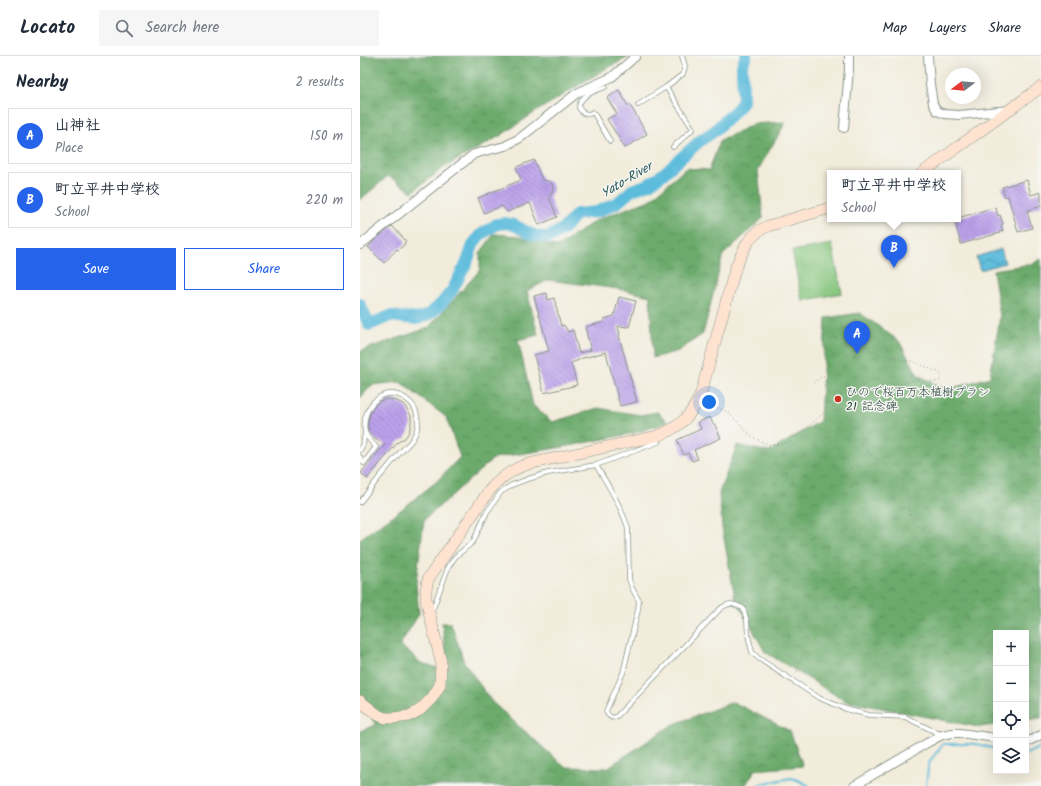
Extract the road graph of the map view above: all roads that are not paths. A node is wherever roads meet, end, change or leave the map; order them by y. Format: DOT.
graph roads {
  1 [pos="636,56"];
  2 [pos="682,56"];
  3 [pos="849,56"];
  4 [pos="928,56"];
  5 [pos="612,77"];
  6 [pos="605,87"];
  7 [pos="666,87"];
  8 [pos="1041,87"];
  9 [pos="638,105"];
  10 [pos="1010,110"];
  11 [pos="844,128"];
  12 [pos="610,140"];
  13 [pos="673,147"];
  14 [pos="926,170"];
  15 [pos="827,209"];
  16 [pos="360,245"];
  17 [pos="365,433"];
  18 [pos="658,442"];
  19 [pos="360,450"];
  20 [pos="360,457"];
  21 [pos="596,465"];
  22 [pos="360,502"];
  23 [pos="430,615"];
  24 [pos="360,701"];
  25 [pos="942,736"];
  26 [pos="993,738"];
  27 [pos="1040,738"];
  28 [pos="1029,741"];
  29 [pos="854,786"];
  1 -- 5 [label="street"];
  2 -- 7 [label="lane"];
  3 -- 11 [label="street"];
  4 -- 10 [label="street"];
  5 -- 6 [label="street"];
  5 -- 16 [label="street"];
  6 -- 12 [label="lane"];
  7 -- 9 [label="lane"];
  7 -- 13 [label="lane"];
  8 -- 10 [label="street"];
  10 -- 14 [label="street"];
  15 -- 23 [label="street"];
  17 -- 19 [label="lane"];
  17 -- 20 [label="lane"];
  17 -- 22 [label="lane"];
  18 -- 21 [label="lane"];
  21 -- 23 [label="lane"];
  21 -- 25 [label="lane"];
  23 -- 24 [label="street"];
  25 -- 26 [label="street"];
  25 -- 29 [label="street"];
  27 -- 28 [label="street"];
}
